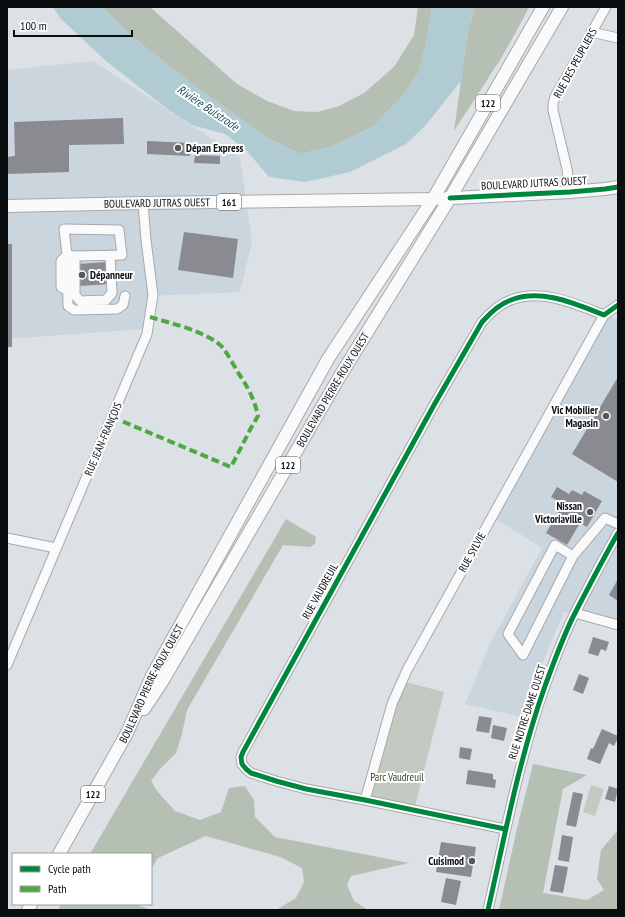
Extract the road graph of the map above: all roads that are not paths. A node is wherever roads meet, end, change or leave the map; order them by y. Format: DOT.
graph roads {
  1 [pos="543,7"];
  2 [pos="562,7"];
  3 [pos="606,7"];
  4 [pos="591,32"];
  5 [pos="618,38"];
  6 [pos="618,187"];
  7 [pos="570,192"];
  8 [pos="450,198"];
  9 [pos="433,199"];
  10 [pos="143,203"];
  11 [pos="7,206"];
  12 [pos="110,255"];
  13 [pos="71,256"];
  14 [pos="125,296"];
  15 [pos="618,305"];
  16 [pos="604,315"];
  17 [pos="618,524"];
  18 [pos="618,532"];
  19 [pos="7,538"];
  20 [pos="56,548"];
  21 [pos="573,556"];
  22 [pos="575,614"];
  23 [pos="618,625"];
  24 [pos="7,665"];
  25 [pos="127,733"];
  26 [pos="365,800"];
  27 [pos="505,829"];
  28 [pos="60,853"];
  29 [pos="488,910"];
  1 -- 9 [label="main road, BOULEVARD PIERRE-ROUX OUEST / 122"];
  2 -- 8 [label="main road, BOULEVARD PIERRE-ROUX OUEST / 122"];
  3 -- 4 [label="street, RUE DES PEUPLIERS"];
  4 -- 5 [label="street"];
  4 -- 7 [label="street, RUE DES PEUPLIERS"];
  6 -- 7 [label="main road, BOULEVARD JUTRAS OUEST"];
  7 -- 8 [label="main road, BOULEVARD JUTRAS OUEST"];
  8 -- 9 [label="main road, BOULEVARD JUTRAS OUEST / 161"];
  8 -- 25 [label="main road, BOULEVARD PIERRE-ROUX OUEST / 122"];
  9 -- 10 [label="main road, BOULEVARD JUTRAS OUEST / 161"];
  9 -- 25 [label="main road, BOULEVARD PIERRE-ROUX OUEST / 122"];
  10 -- 11 [label="main road, BOULEVARD JUTRAS OUEST / 161"];
  10 -- 20 [label="street, RUE JEAN-FRANÇOIS"];
  12 -- 13 [label="street"];
  12 -- 13 [label="street"];
  12 -- 13 [label="street"];
  13 -- 14 [label="street"];
  15 -- 16 [label="street"];
  16 -- 26 [label="street, RUE SYLVIE"];
  16 -- 26 [label="street, RUE VAUDREUIL"];
  17 -- 21 [label="street"];
  18 -- 22 [label="street, RUE NOTRE-DAME OUEST"];
  19 -- 20 [label="street"];
  20 -- 24 [label="street, RUE JEAN-FRANÇOIS"];
  21 -- 21 [label="street"];
  22 -- 23 [label="street"];
  22 -- 27 [label="street, RUE NOTRE-DAME OUEST"];
  25 -- 28 [label="main road, 122"];
  26 -- 27 [label="street, RUE VAUDREUIL"];
  27 -- 29 [label="street, RUE NOTRE-DAME OUEST"];
}
